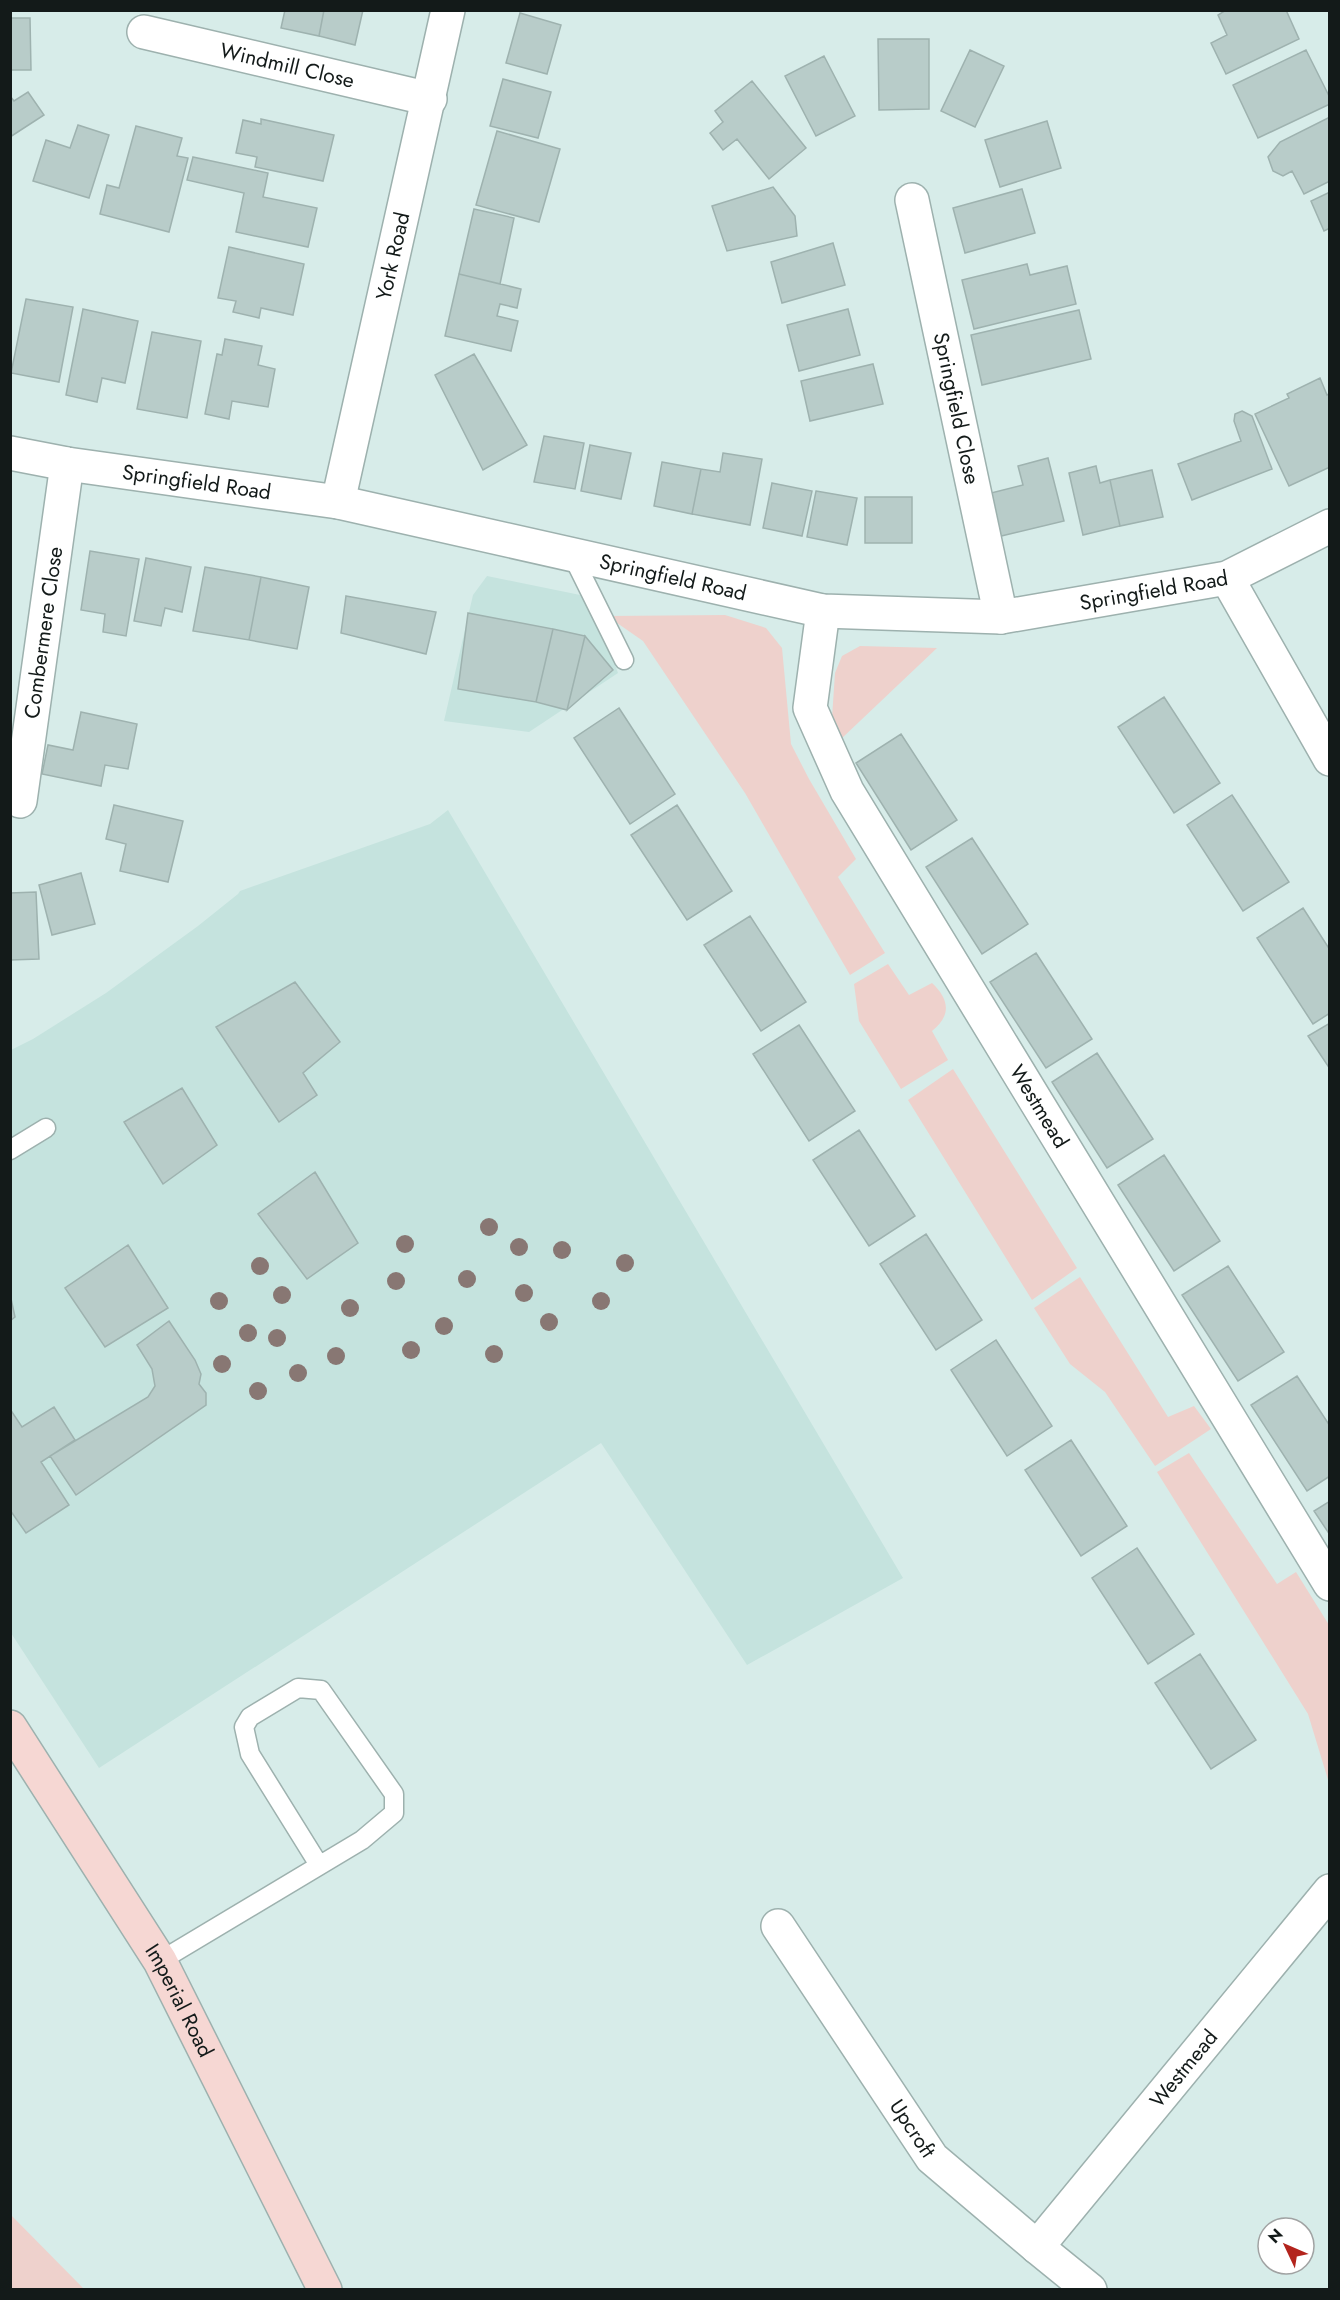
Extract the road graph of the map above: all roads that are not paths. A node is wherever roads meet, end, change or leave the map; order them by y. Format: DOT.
graph roads {
  1 [pos="448,10"];
  2 [pos="144,32"];
  3 [pos="430,99"];
  4 [pos="912,200"];
  5 [pos="10,453"];
  6 [pos="68,464"];
  7 [pos="338,502"];
  8 [pos="1329,526"];
  9 [pos="572,555"];
  10 [pos="1227,578"];
  11 [pos="823,611"];
  12 [pos="1001,617"];
  13 [pos="624,660"];
  14 [pos="1329,759"];
  15 [pos="20,801"];
  16 [pos="46,1128"];
  17 [pos="10,1150"];
  18 [pos="1329,1584"];
  19 [pos="10,1727"];
  20 [pos="319,1865"];
  21 [pos="1329,1891"];
  22 [pos="778,1926"];
  23 [pos="160,1961"];
  24 [pos="1037,2247"];
  25 [pos="325,2289"];
  26 [pos="1090,2289"];
  1 -- 3 [label="street, York Road"];
  2 -- 3 [label="street, Windmill Close"];
  3 -- 7 [label="street, York Road"];
  4 -- 12 [label="street, Springfield Close"];
  5 -- 6 [label="street, Springfield Road"];
  6 -- 7 [label="street, Springfield Road"];
  6 -- 15 [label="street, Combermere Close"];
  7 -- 9 [label="street, Springfield Road"];
  8 -- 10 [label="street, Springfield Road"];
  9 -- 11 [label="street, Springfield Road"];
  9 -- 13 [label="lane"];
  10 -- 12 [label="street, Springfield Road"];
  10 -- 14 [label="street"];
  11 -- 12 [label="street, Springfield Road"];
  11 -- 18 [label="street, Westmead"];
  16 -- 17 [label="lane"];
  19 -- 23 [label="main road, Imperial Road"];
  20 -- 20 [label="lane"];
  20 -- 23 [label="lane"];
  21 -- 24 [label="street, Westmead"];
  22 -- 24 [label="street, Upcroft"];
  23 -- 25 [label="main road, Imperial Road"];
  24 -- 26 [label="street, Upcroft"];
}
